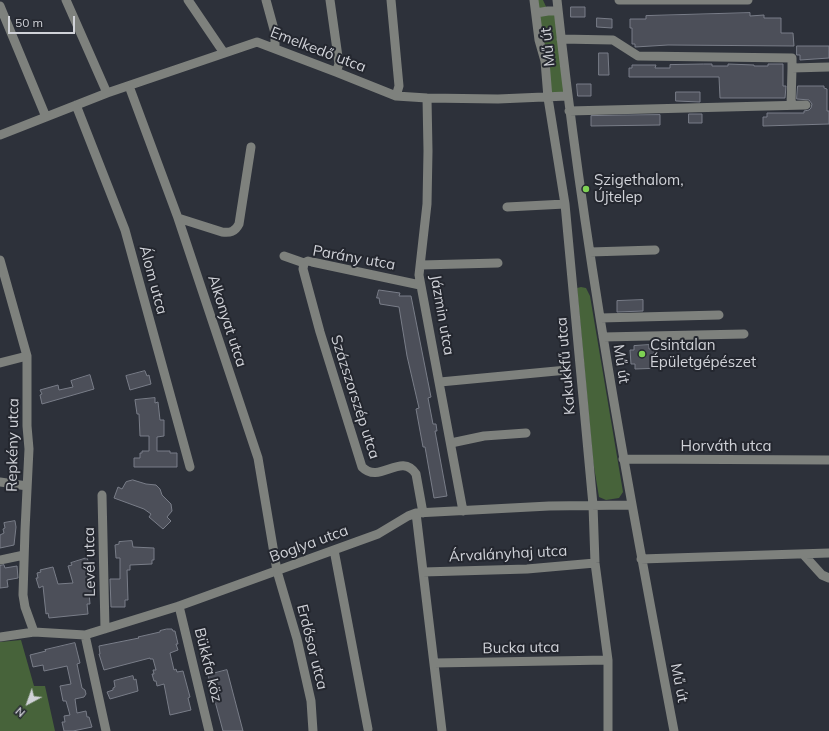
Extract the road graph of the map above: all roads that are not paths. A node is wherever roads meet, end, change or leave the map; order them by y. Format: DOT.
graph roads {
  1 [pos="66,0"];
  2 [pos="188,0"];
  3 [pos="266,0"];
  4 [pos="330,0"];
  5 [pos="391,0"];
  6 [pos="534,0"];
  7 [pos="557,0"];
  8 [pos="619,0"];
  9 [pos="748,0"];
  10 [pos="0,6"];
  11 [pos="558,11"];
  12 [pos="536,13"];
  13 [pos="561,39"];
  14 [pos="275,48"];
  15 [pos="224,52"];
  16 [pos="829,67"];
  17 [pos="792,68"];
  18 [pos="336,72"];
  19 [pos="129,86"];
  20 [pos="107,93"];
  21 [pos="396,96"];
  22 [pos="567,96"];
  23 [pos="427,98"];
  24 [pos="548,98"];
  25 [pos="76,105"];
  26 [pos="806,105"];
  27 [pos="791,106"];
  28 [pos="569,111"];
  29 [pos="46,117"];
  30 [pos="0,135"];
  31 [pos="251,147"];
  32 [pos="565,204"];
  33 [pos="507,207"];
  34 [pos="178,218"];
  35 [pos="655,250"];
  36 [pos="590,252"];
  37 [pos="284,256"];
  38 [pos="0,260"];
  39 [pos="304,263"];
  40 [pos="498,263"];
  41 [pos="421,265"];
  42 [pos="420,285"];
  43 [pos="719,315"];
  44 [pos="600,318"];
  45 [pos="744,334"];
  46 [pos="603,337"];
  47 [pos="27,356"];
  48 [pos="0,362"];
  49 [pos="567,370"];
  50 [pos="440,382"];
  51 [pos="526,433"];
  52 [pos="451,443"];
  53 [pos="623,460"];
  54 [pos="829,460"];
  55 [pos="190,467"];
  56 [pos="0,482"];
  57 [pos="27,486"];
  58 [pos="102,495"];
  59 [pos="593,505"];
  60 [pos="631,505"];
  61 [pos="463,511"];
  62 [pos="419,513"];
  63 [pos="334,550"];
  64 [pos="829,553"];
  65 [pos="802,554"];
  66 [pos="24,555"];
  67 [pos="641,559"];
  68 [pos="0,560"];
  69 [pos="594,563"];
  70 [pos="277,571"];
  71 [pos="423,572"];
  72 [pos="829,578"];
  73 [pos="179,606"];
  74 [pos="105,629"];
  75 [pos="34,632"];
  76 [pos="85,635"];
  77 [pos="0,638"];
  78 [pos="608,660"];
  79 [pos="434,663"];
  80 [pos="368,729"];
  81 [pos="106,731"];
  82 [pos="209,731"];
  83 [pos="313,731"];
  84 [pos="442,731"];
  85 [pos="608,731"];
  86 [pos="674,731"];
  1 -- 20 [label="street"];
  2 -- 15 [label="street"];
  3 -- 14 [label="street"];
  4 -- 18 [label="street"];
  5 -- 21 [label="street"];
  6 -- 12 [label="street, Kakukkfű utca"];
  7 -- 11 [label="street, Mű út"];
  8 -- 9 [label="street"];
  10 -- 29 [label="street"];
  11 -- 12 [label="street"];
  11 -- 13 [label="street, Mű út"];
  12 -- 24 [label="street, Kakukkfű utca"];
  13 -- 17 [label="street"];
  13 -- 22 [label="street, Mű út"];
  14 -- 15 [label="street, Emelkedő utca"];
  14 -- 18 [label="street, Emelkedő utca"];
  15 -- 19 [label="street, Emelkedő utca"];
  16 -- 17 [label="street"];
  17 -- 27 [label="street"];
  18 -- 21 [label="street, Emelkedő utca"];
  19 -- 20 [label="street, Emelkedő utca"];
  19 -- 34 [label="street, Alkonyat utca"];
  20 -- 25 [label="street, Emelkedő utca"];
  21 -- 23 [label="street, Emelkedő utca"];
  22 -- 24 [label="street, Emelkedő utca"];
  22 -- 28 [label="street, Mű út"];
  23 -- 24 [label="street, Emelkedő utca"];
  23 -- 41 [label="street, Jázmin utca"];
  24 -- 32 [label="street, Kakukkfű utca"];
  25 -- 29 [label="street, Emelkedő utca"];
  25 -- 55 [label="street, Álom utca"];
  26 -- 27 [label="street"];
  27 -- 28 [label="street"];
  28 -- 36 [label="street, Mű út"];
  29 -- 30 [label="street, Emelkedő utca"];
  31 -- 34 [label="street"];
  32 -- 33 [label="street"];
  32 -- 59 [label="street, Kakukkfű utca"];
  34 -- 70 [label="street, Alkonyat utca"];
  35 -- 36 [label="street"];
  36 -- 44 [label="street, Mű út"];
  37 -- 39 [label="street, Parány utca"];
  38 -- 47 [label="street, Repkény utca"];
  39 -- 42 [label="street, Parány utca"];
  39 -- 62 [label="street, Százszorszép utca"];
  40 -- 41 [label="street"];
  41 -- 42 [label="street, Jázmin utca"];
  42 -- 50 [label="street, Jázmin utca"];
  43 -- 44 [label="street"];
  44 -- 46 [label="street, Mű út"];
  45 -- 46 [label="street"];
  46 -- 53 [label="street, Mű út"];
  47 -- 48 [label="street"];
  47 -- 57 [label="street, Repkény utca"];
  49 -- 50 [label="street"];
  50 -- 52 [label="street, Jázmin utca"];
  51 -- 52 [label="street"];
  52 -- 61 [label="street, Jázmin utca"];
  53 -- 54 [label="street, Horváth utca"];
  53 -- 60 [label="street, Mű út"];
  56 -- 57 [label="street"];
  57 -- 66 [label="street, Repkény utca"];
  58 -- 74 [label="street, Levél utca"];
  59 -- 60 [label="street, Boglya utca"];
  59 -- 61 [label="street, Boglya utca"];
  59 -- 69 [label="street, Kakukkfű utca"];
  60 -- 67 [label="street, Mű út"];
  61 -- 62 [label="street, Boglya utca"];
  62 -- 63 [label="street, Boglya utca"];
  62 -- 71 [label="street"];
  63 -- 70 [label="street, Boglya utca"];
  63 -- 80 [label="street"];
  64 -- 65 [label="street"];
  65 -- 67 [label="street"];
  65 -- 72 [label="street"];
  66 -- 68 [label="street"];
  66 -- 75 [label="street, Repkény utca"];
  67 -- 86 [label="street, Mű út"];
  69 -- 71 [label="street, Árvalányhaj utca"];
  69 -- 78 [label="street, Kakukkfű utca"];
  70 -- 73 [label="street, Boglya utca"];
  70 -- 83 [label="street, Erdősor utca"];
  71 -- 79 [label="street"];
  73 -- 74 [label="street, Boglya utca"];
  73 -- 82 [label="street, Bükkfa köz"];
  74 -- 76 [label="street, Boglya utca"];
  75 -- 76 [label="street, Boglya utca"];
  75 -- 77 [label="street, Boglya utca"];
  76 -- 81 [label="street"];
  78 -- 79 [label="street, Bucka utca"];
  78 -- 85 [label="street, Kakukkfű utca"];
  79 -- 84 [label="street"];
}
